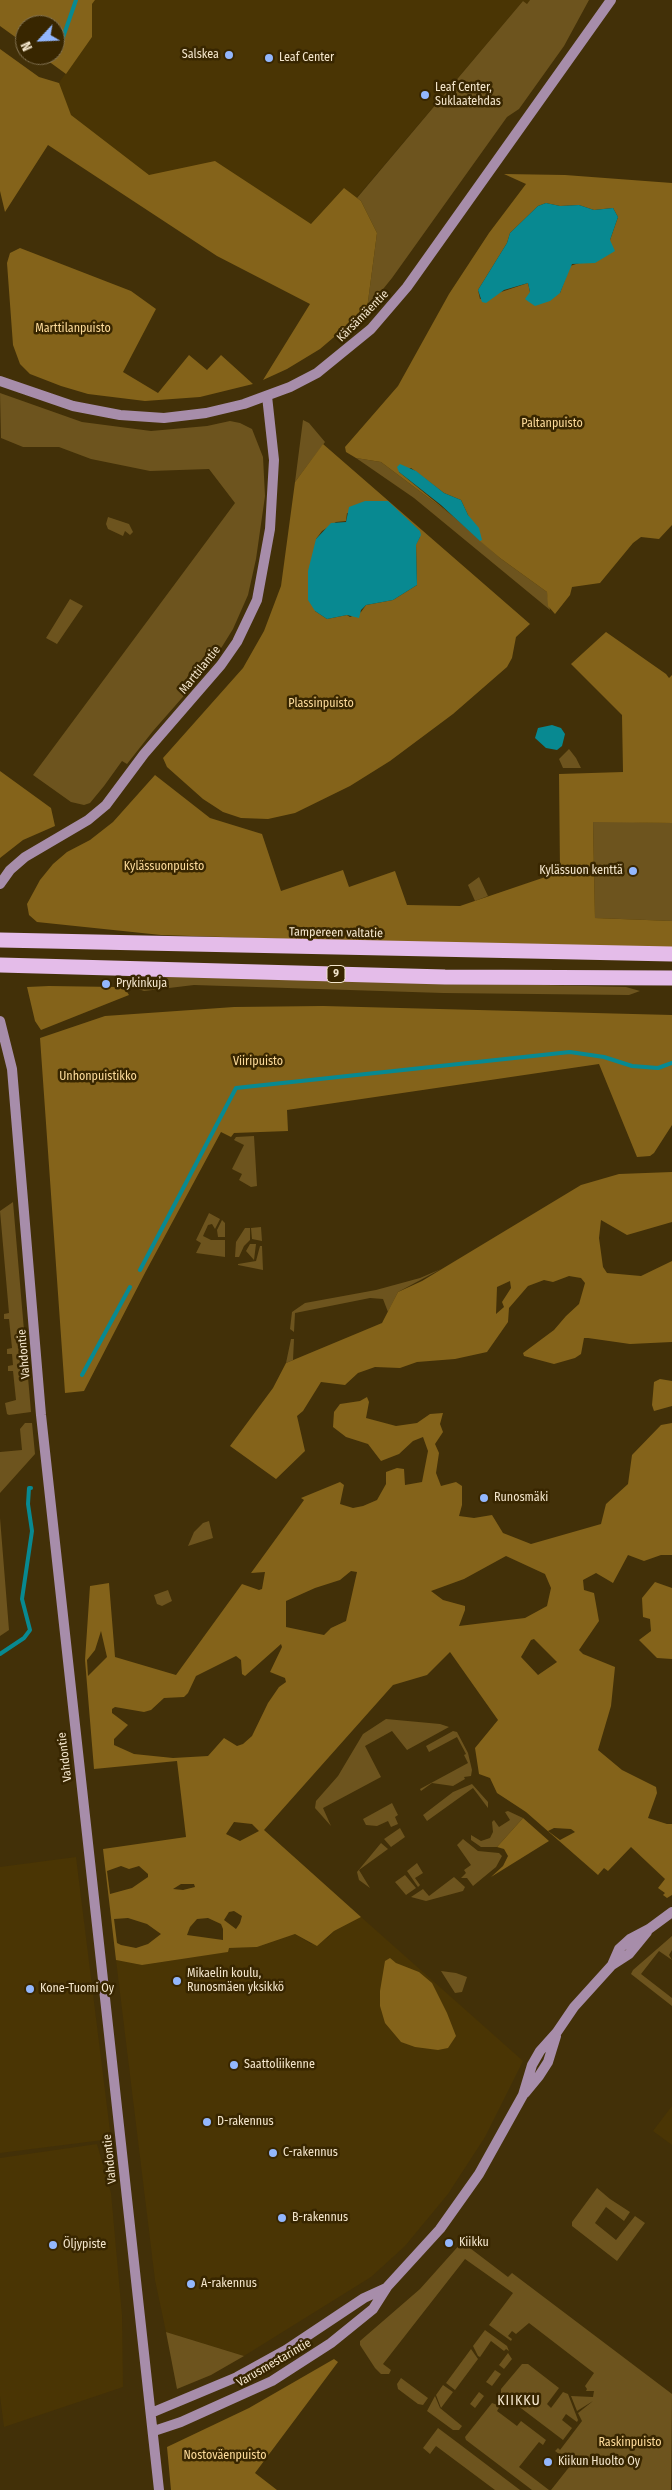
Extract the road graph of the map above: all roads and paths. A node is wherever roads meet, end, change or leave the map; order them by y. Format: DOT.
graph roads {
  1 [pos="611,0"];
  2 [pos="0,381"];
  3 [pos="267,396"];
  4 [pos="0,884"];
  5 [pos="0,940"];
  6 [pos="672,954"];
  7 [pos="0,965"];
  8 [pos="672,978"];
  9 [pos="0,1021"];
  10 [pos="672,1912"];
  11 [pos="387,2288"];
  12 [pos="151,2413"];
  13 [pos="154,2431"];
  14 [pos="159,2490"];
  1 -- 3 [label="street, Kärsämäentie"];
  2 -- 3 [label="street, Kärsämäentie"];
  3 -- 4 [label="street, Marttilantie"];
  5 -- 6 [label="highway, Tampereen valtatie / 9"];
  7 -- 8 [label="highway, 9"];
  9 -- 12 [label="street, Vahdontie"];
  10 -- 11 [label="street, Varusmestarintie"];
  11 -- 12 [label="street, Varusmestarintie"];
  11 -- 13 [label="street, Varusmestarintie"];
  12 -- 13 [label="street, Vahdontie"];
  13 -- 14 [label="street, Vahdontie"];
}
